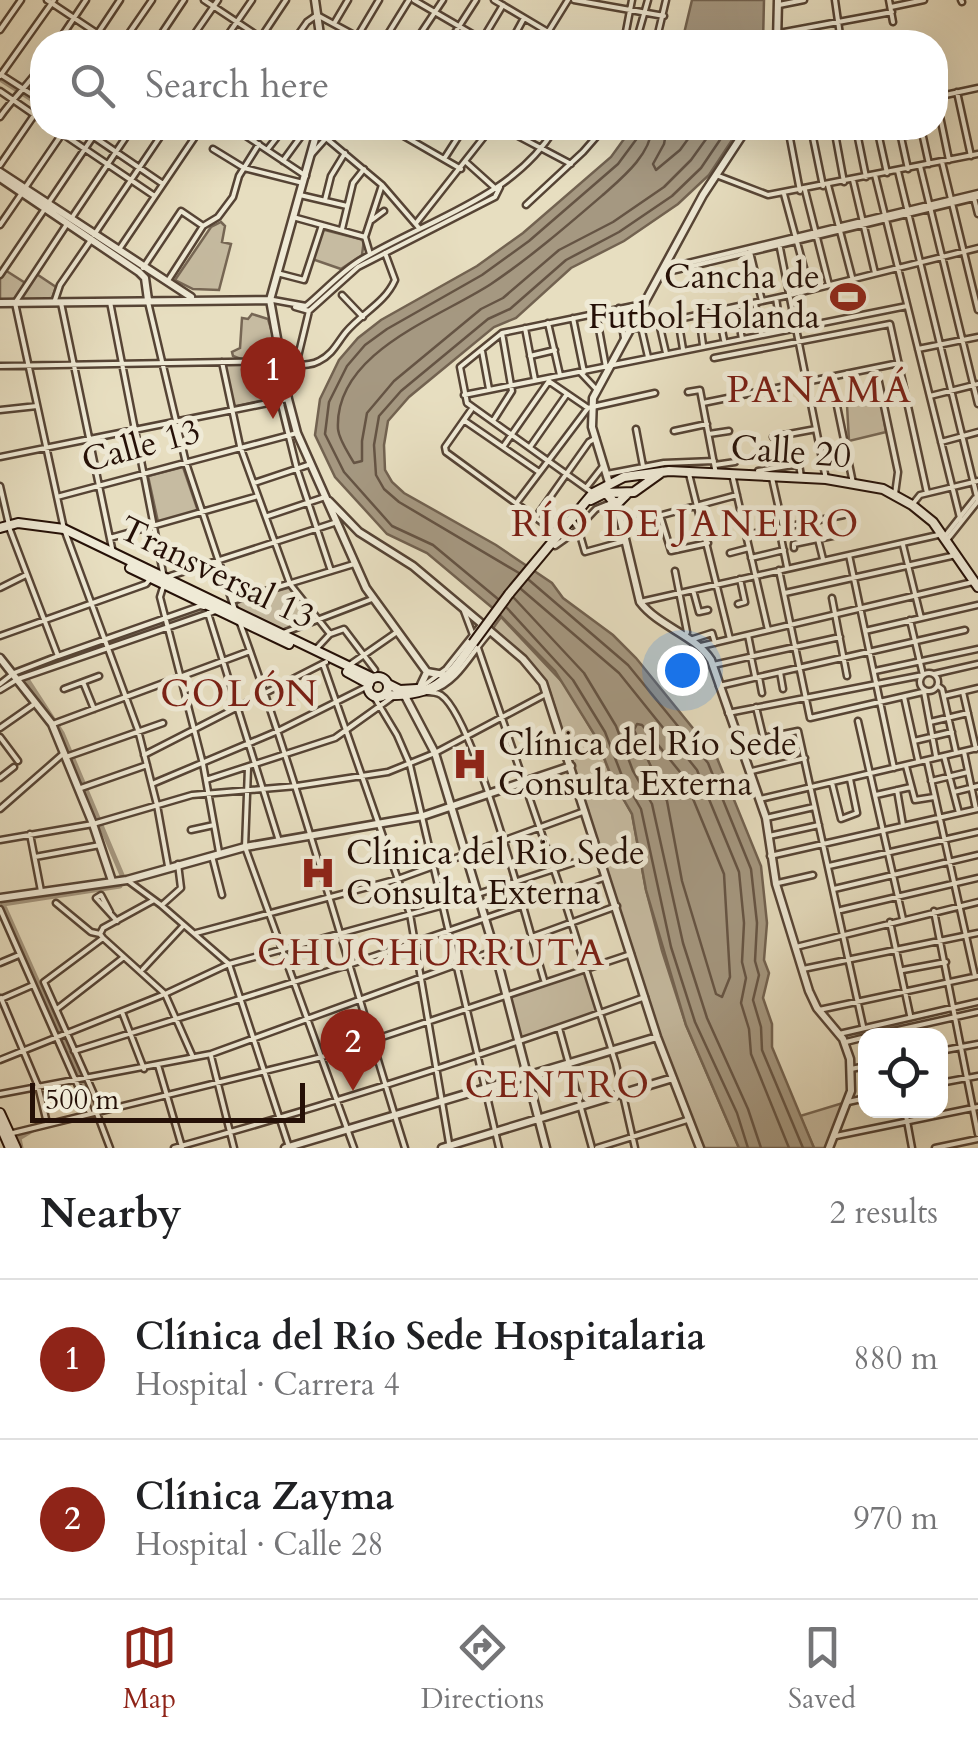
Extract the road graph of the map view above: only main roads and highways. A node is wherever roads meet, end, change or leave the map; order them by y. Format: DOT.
graph roads {
  1 [pos="662,472"];
  2 [pos="628,476"];
  3 [pos="638,490"];
  4 [pos="616,500"];
  5 [pos="569,519"];
  6 [pos="5,529"];
  7 [pos="65,532"];
  8 [pos="164,581"];
  9 [pos="976,581"];
  10 [pos="237,617"];
  11 [pos="459,664"];
  12 [pos="371,683"];
  13 [pos="388,684"];
  14 [pos="422,690"];
  15 [pos="384,695"];
  16 [pos="0,1113"];
  17 [pos="0,1126"];
  18 [pos="9,1143"];
  1 -- 2 [label="main road, Calle 20"];
  1 -- 3 [label="main road, Calle 20"];
  1 -- 9 [label="main road, Calle 20"];
  2 -- 3 [label="main road"];
  2 -- 4 [label="main road"];
  2 -- 5 [label="main road, Calle 20"];
  3 -- 4 [label="main road, Calle 20"];
  4 -- 5 [label="main road, Calle 20"];
  5 -- 11 [label="main road, Calle 20, bridge"];
  6 -- 7 [label="main road"];
  6 -- 7 [label="main road, Transversal 13"];
  7 -- 8 [label="main road, Transversal 13"];
  7 -- 8 [label="main road"];
  8 -- 10 [label="main road, Transversal 13"];
  8 -- 10 [label="main road"];
  10 -- 12 [label="main road, Transversal 13"];
  10 -- 12 [label="main road, Transversal 13"];
  11 -- 14 [label="main road"];
  11 -- 14 [label="main road"];
  12 -- 13 [label="main road"];
  12 -- 15 [label="main road"];
  13 -- 14 [label="main road"];
  13 -- 15 [label="main road"];
  14 -- 15 [label="main road"];
  16 -- 18 [label="main road"];
  17 -- 18 [label="main road"];
}
